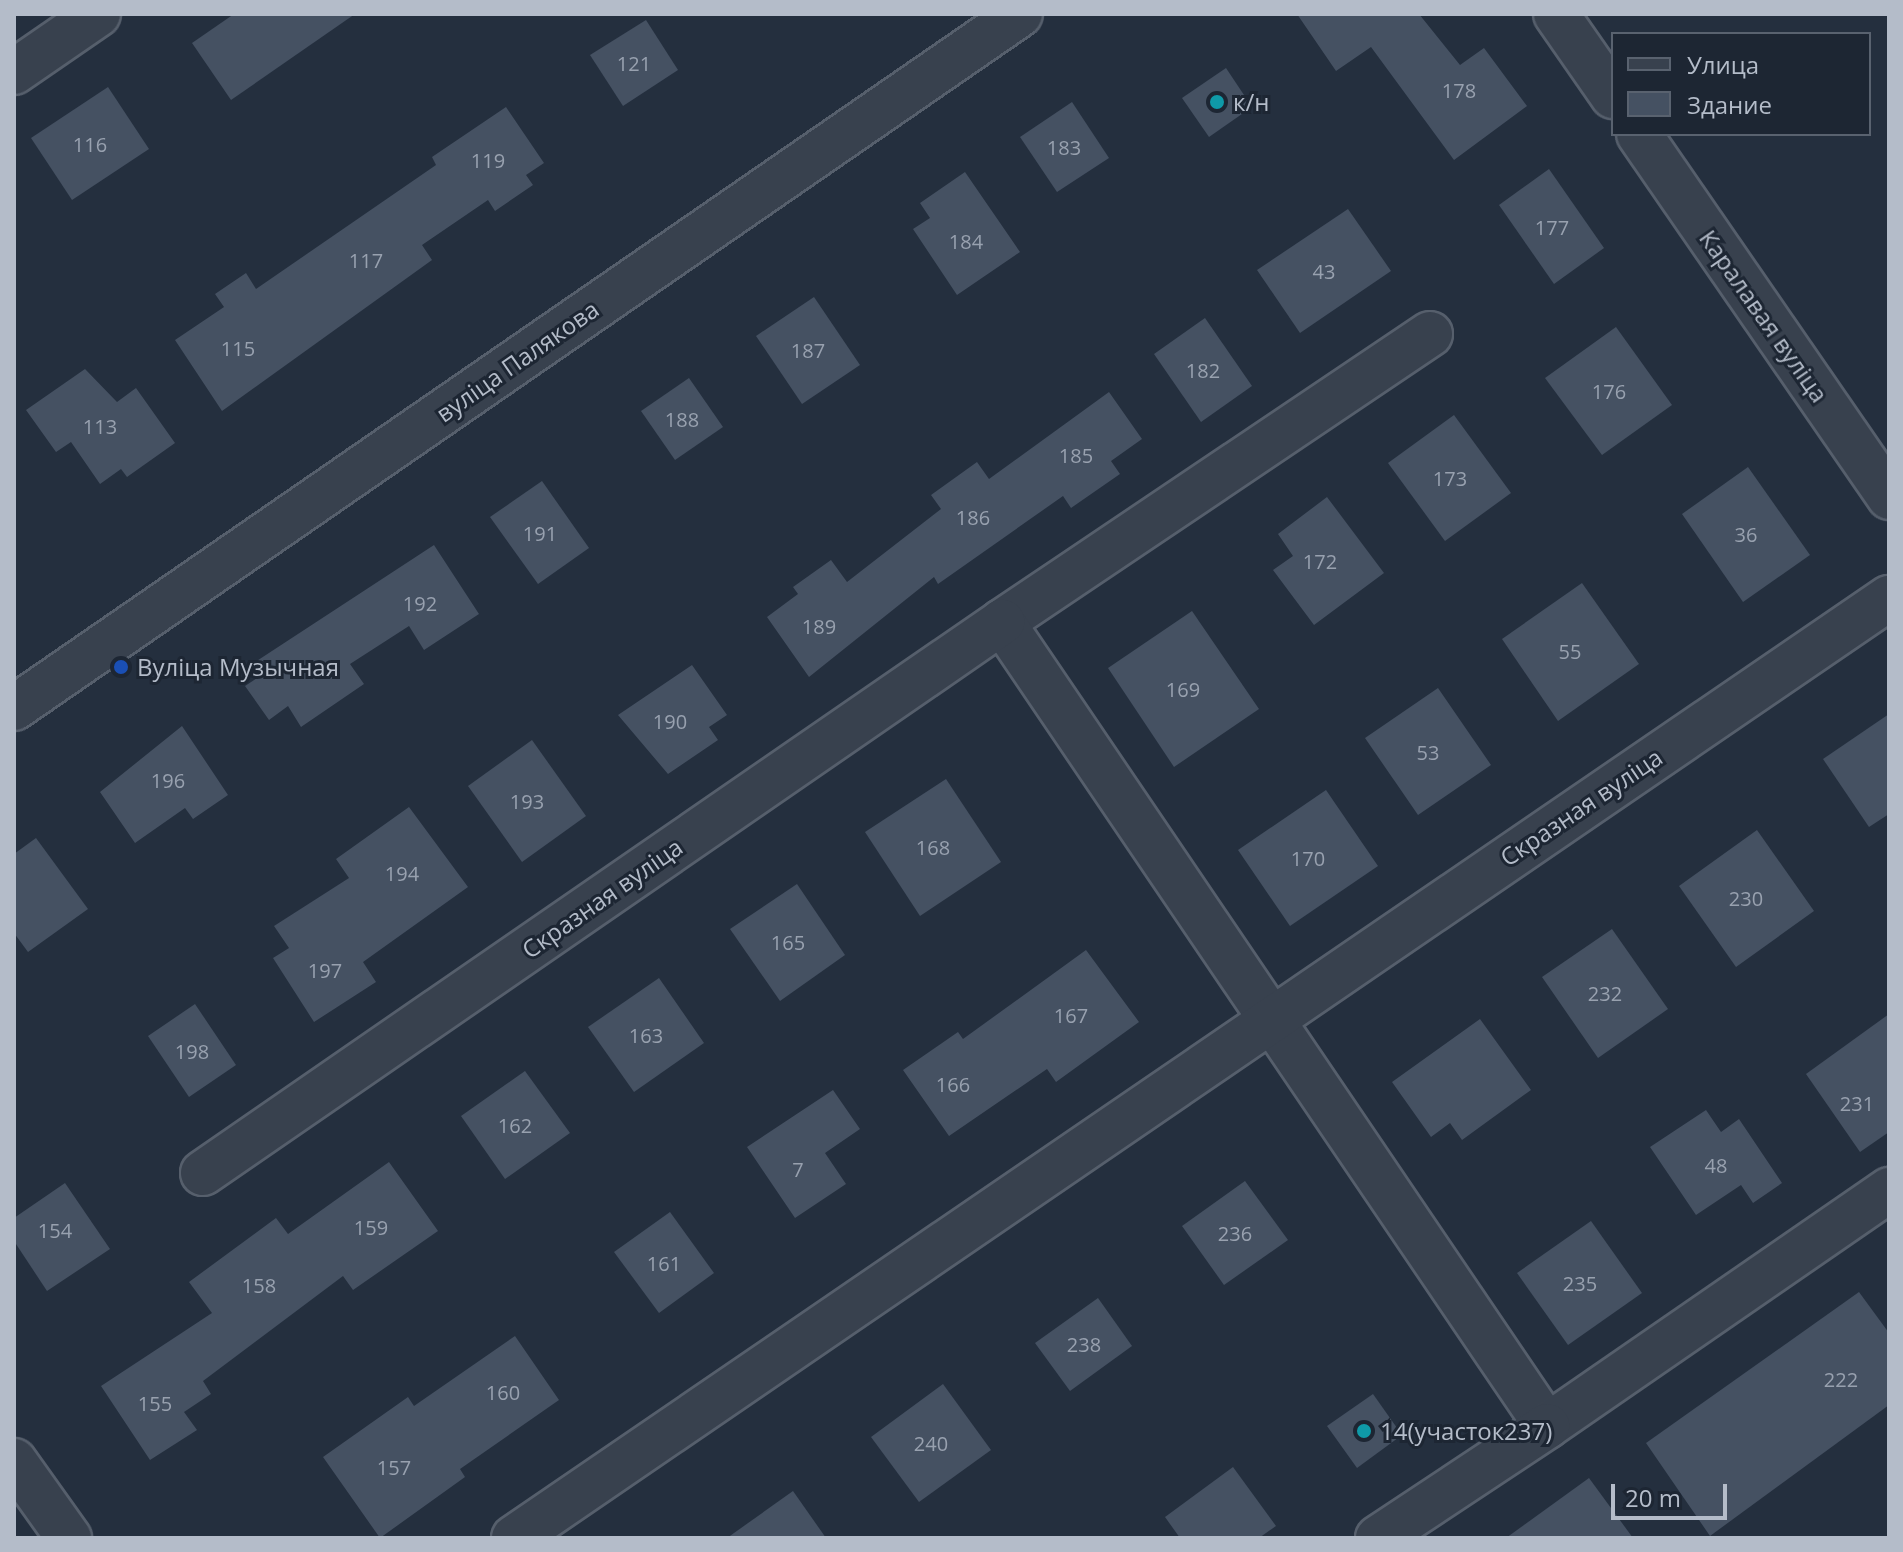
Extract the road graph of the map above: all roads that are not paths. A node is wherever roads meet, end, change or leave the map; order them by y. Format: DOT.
graph roads {
  1 [pos="98,14"];
  2 [pos="1020,14"];
  3 [pos="1556,14"];
  4 [pos="14,72"];
  5 [pos="1611,93"];
  6 [pos="1640,136"];
  7 [pos="1430,334"];
  8 [pos="1889,497"];
  9 [pos="1889,598"];
  10 [pos="1002,622"];
  11 [pos="14,708"];
  12 [pos="1273,1016"];
  13 [pos="203,1173"];
  14 [pos="1889,1190"];
  15 [pos="1547,1426"];
  16 [pos="14,1461"];
  17 [pos="69,1538"];
  18 [pos="514,1538"];
  19 [pos="1378,1538"];
  1 -- 4 [label="street"];
  2 -- 11 [label="street, вуліца Палякова"];
  3 -- 5 [label="street"];
  6 -- 8 [label="street, Каралавая вуліца"];
  7 -- 10 [label="street, Скразная вуліца"];
  9 -- 12 [label="street, Скразная вуліца"];
  10 -- 12 [label="street"];
  10 -- 13 [label="street, Скразная вуліца"];
  12 -- 15 [label="street"];
  12 -- 18 [label="street, Скразная вуліца"];
  14 -- 15 [label="street"];
  15 -- 19 [label="street"];
  16 -- 17 [label="street"];
}
